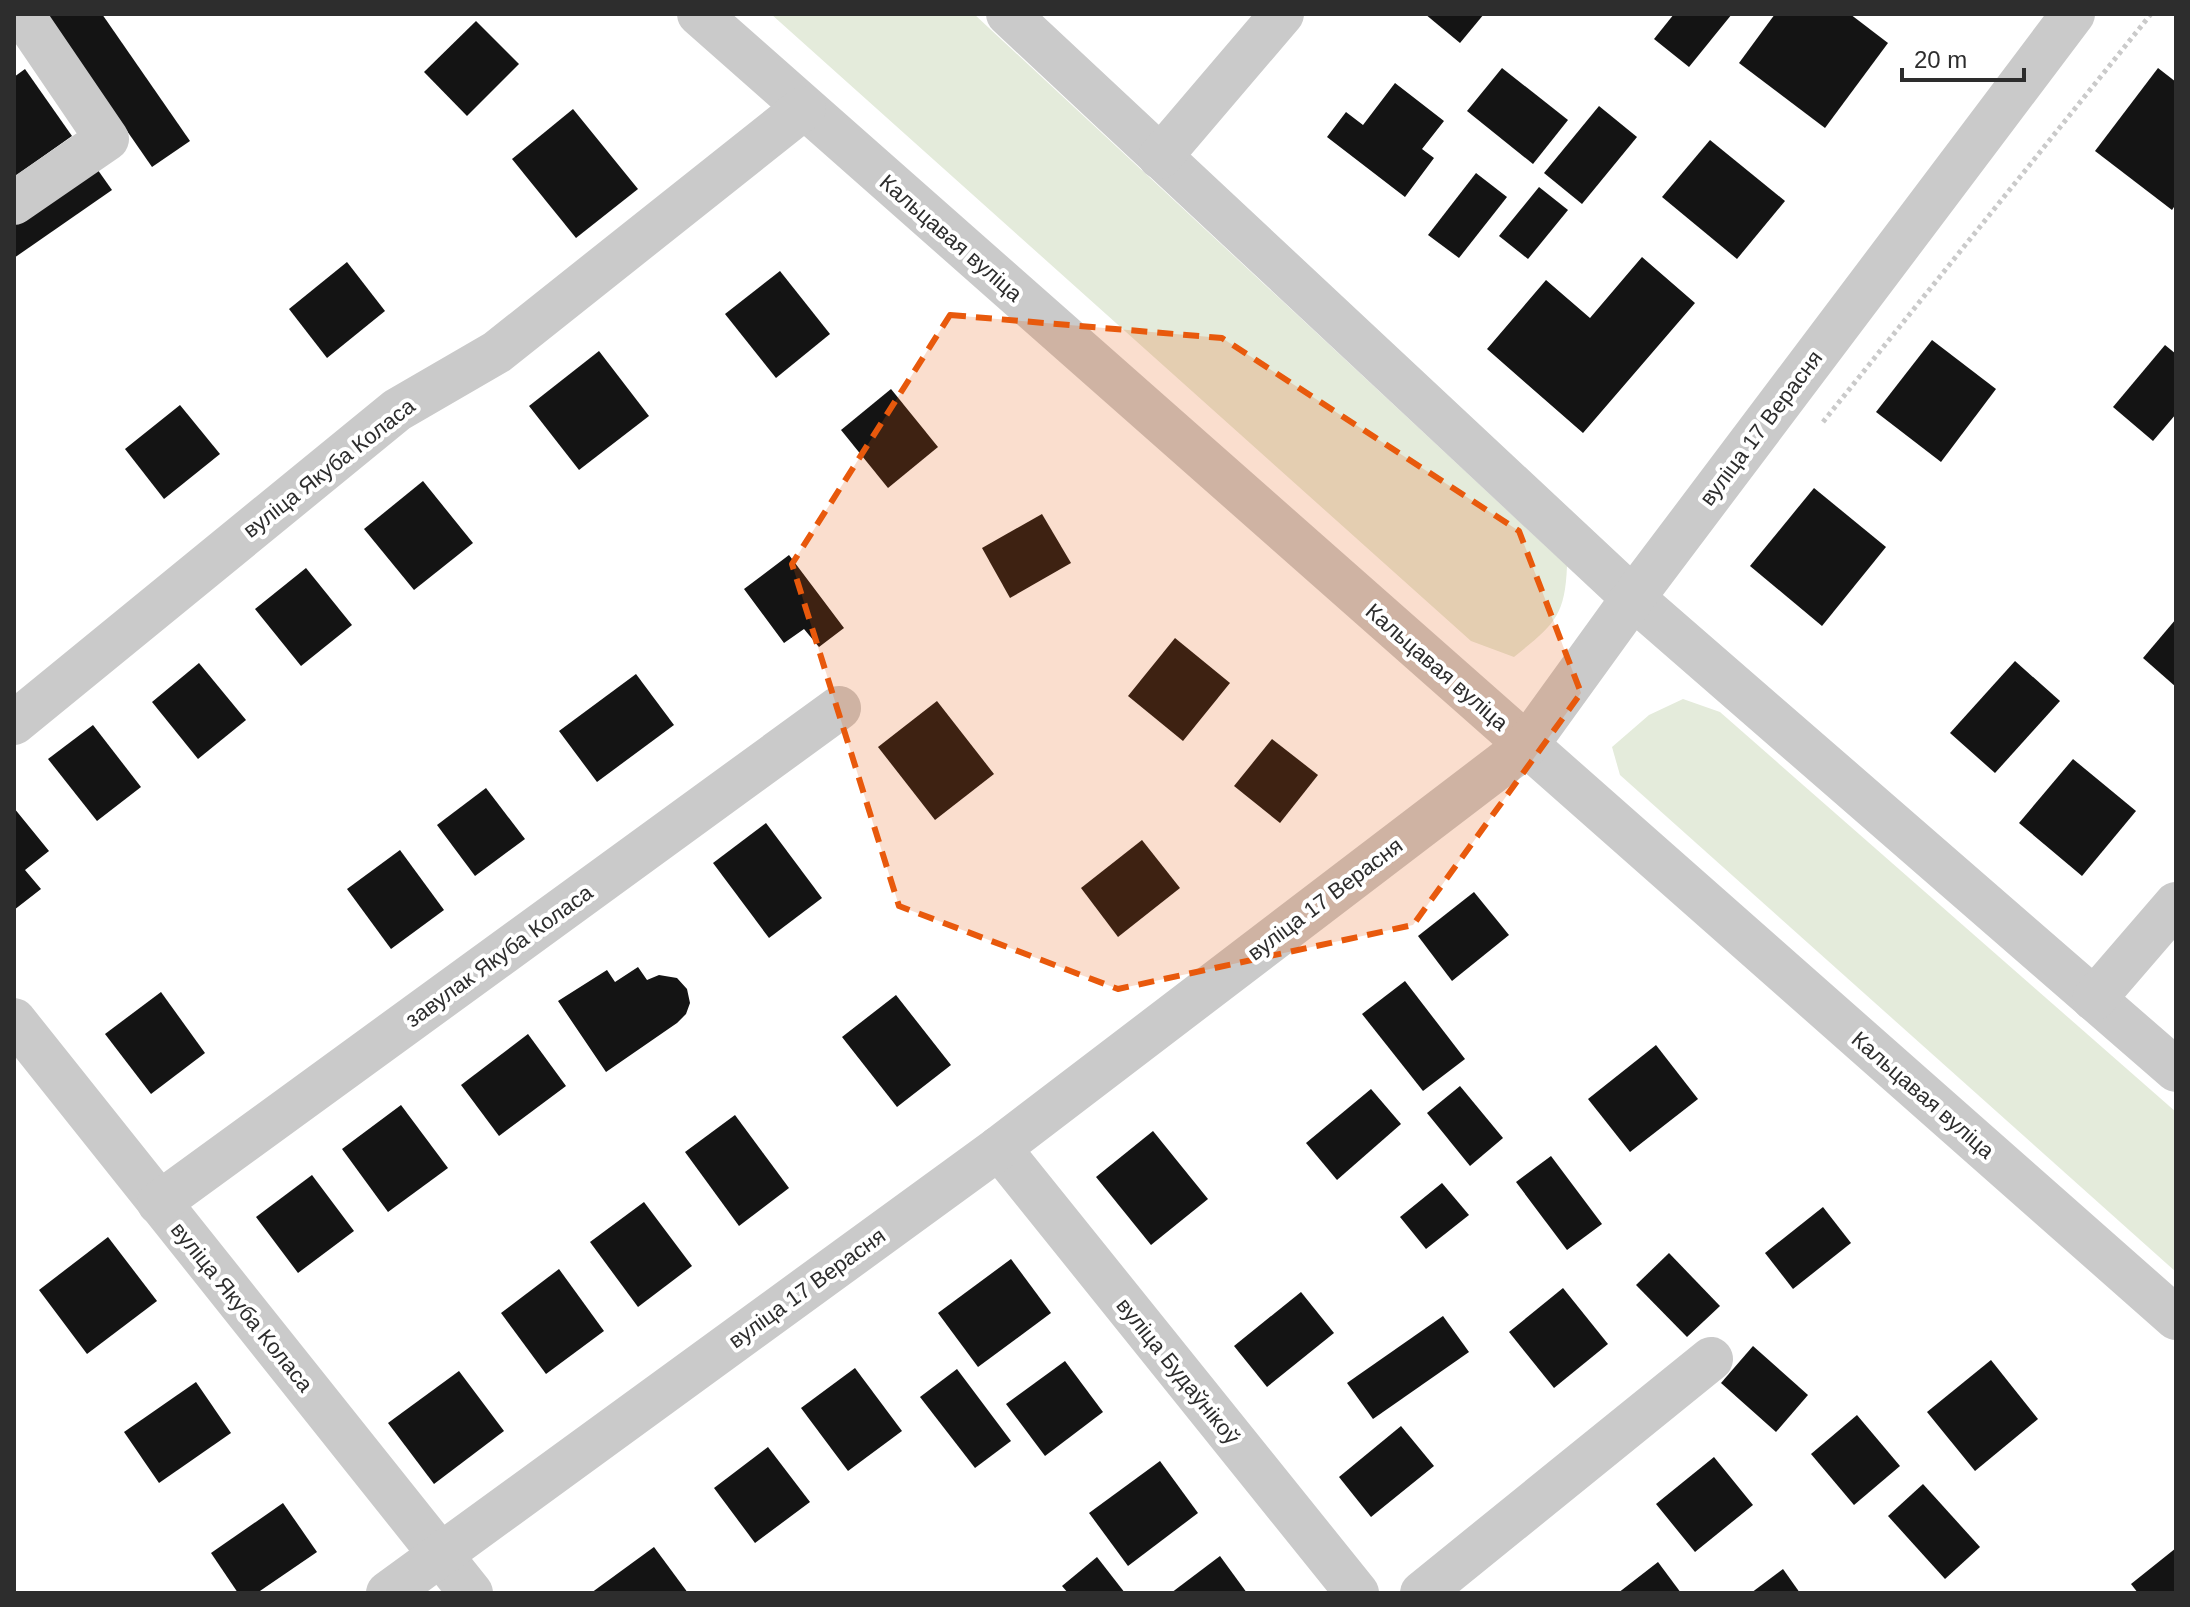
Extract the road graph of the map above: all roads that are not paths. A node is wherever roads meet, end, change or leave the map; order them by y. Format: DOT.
graph roads {
  1 [pos="699,14"];
  2 [pos="1008,14"];
  3 [pos="1282,14"];
  4 [pos="2073,14"];
  5 [pos="24,33"];
  6 [pos="804,108"];
  7 [pos="1160,157"];
  8 [pos="14,203"];
  9 [pos="1633,598"];
  10 [pos="839,708"];
  11 [pos="14,723"];
  12 [pos="1526,746"];
  13 [pos="2176,904"];
  14 [pos="2094,999"];
  15 [pos="14,1020"];
  16 [pos="2176,1070"];
  17 [pos="999,1148"];
  18 [pos="159,1203"];
  19 [pos="2176,1318"];
  20 [pos="1711,1359"];
  21 [pos="440,1556"];
  22 [pos="388,1593"];
  23 [pos="471,1593"];
  24 [pos="1357,1593"];
  25 [pos="1422,1593"];
  1 -- 6 [label="street, Кальцавая вуліца"];
  2 -- 7 [label="street"];
  3 -- 7 [label="street"];
  4 -- 9 [label="street, вуліца 17 Верасня"];
  5 -- 8 [label="street"];
  6 -- 11 [label="street, вуліца Якуба Коласа"];
  6 -- 12 [label="street, Кальцавая вуліца"];
  7 -- 9 [label="street"];
  9 -- 12 [label="street, вуліца 17 Верасня"];
  9 -- 14 [label="street"];
  10 -- 18 [label="street, завулак Якуба Коласа"];
  12 -- 17 [label="street, вуліца 17 Верасня"];
  12 -- 19 [label="street, Кальцавая вуліца"];
  13 -- 14 [label="street"];
  14 -- 16 [label="street"];
  15 -- 18 [label="street, вуліца Якуба Коласа"];
  17 -- 21 [label="street, вуліца 17 Верасня"];
  17 -- 24 [label="street, вуліца Будаўнікоў"];
  18 -- 21 [label="street, вуліца Якуба Коласа"];
  20 -- 25 [label="street"];
  21 -- 22 [label="street, вуліца 17 Верасня"];
  21 -- 23 [label="street, вуліца Якуба Коласа"];
}
